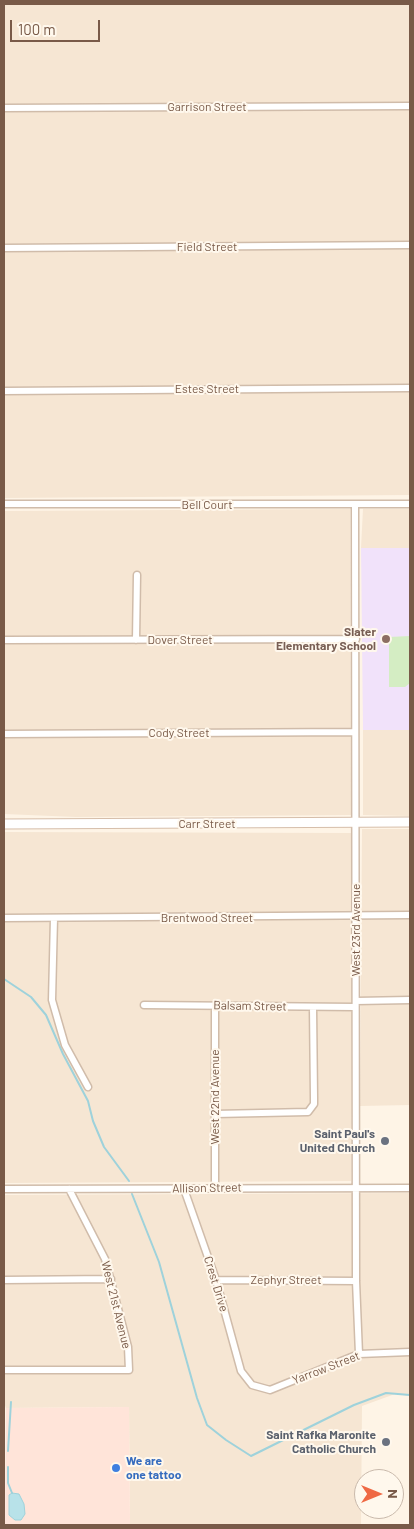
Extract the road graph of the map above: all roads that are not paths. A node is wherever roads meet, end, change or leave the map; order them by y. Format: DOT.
graph roads {
  1 [pos="410,106"];
  2 [pos="4,108"];
  3 [pos="410,246"];
  4 [pos="4,248"];
  5 [pos="410,388"];
  6 [pos="4,391"];
  7 [pos="4,504"];
  8 [pos="410,504"];
  9 [pos="355,505"];
  10 [pos="137,575"];
  11 [pos="356,639"];
  12 [pos="4,640"];
  13 [pos="136,640"];
  14 [pos="355,732"];
  15 [pos="4,734"];
  16 [pos="410,822"];
  17 [pos="355,823"];
  18 [pos="4,824"];
  19 [pos="410,916"];
  20 [pos="356,917"];
  21 [pos="4,918"];
  22 [pos="54,918"];
  23 [pos="410,1000"];
  24 [pos="356,1004"];
  25 [pos="144,1005"];
  26 [pos="215,1006"];
  27 [pos="313,1007"];
  28 [pos="88,1087"];
  29 [pos="215,1114"];
  30 [pos="215,1188"];
  31 [pos="357,1188"];
  32 [pos="410,1188"];
  33 [pos="4,1189"];
  34 [pos="69,1189"];
  35 [pos="184,1189"];
  36 [pos="111,1279"];
  37 [pos="4,1280"];
  38 [pos="216,1280"];
  39 [pos="356,1281"];
  40 [pos="410,1352"];
  41 [pos="359,1354"];
  42 [pos="4,1370"];
  43 [pos="246,1379"];
  1 -- 2 [label="street, Garrison Street"];
  3 -- 4 [label="street, Field Street"];
  5 -- 6 [label="street, Estes Street"];
  7 -- 9 [label="street, Bell Court"];
  8 -- 9 [label="street, Bell Court"];
  9 -- 11 [label="street, West 23rd Avenue"];
  10 -- 13 [label="street"];
  11 -- 13 [label="street, Dover Street"];
  11 -- 14 [label="street, West 23rd Avenue"];
  12 -- 13 [label="street, Dover Street"];
  14 -- 15 [label="street, Cody Street"];
  14 -- 17 [label="street, West 23rd Avenue"];
  16 -- 17 [label="street, Carr Street"];
  17 -- 18 [label="street, Carr Street"];
  17 -- 20 [label="street, West 23rd Avenue"];
  19 -- 20 [label="street, Brentwood Street"];
  20 -- 22 [label="street, Brentwood Street"];
  20 -- 24 [label="street, West 23rd Avenue"];
  21 -- 22 [label="street, Brentwood Street"];
  22 -- 28 [label="street"];
  23 -- 24 [label="street, Balsam Street"];
  24 -- 27 [label="street, Balsam Street"];
  24 -- 31 [label="street, West 23rd Avenue"];
  25 -- 26 [label="street, Balsam Street"];
  26 -- 27 [label="street, Balsam Street"];
  26 -- 29 [label="street, West 22nd Avenue"];
  27 -- 29 [label="street"];
  29 -- 30 [label="street, West 22nd Avenue"];
  30 -- 31 [label="street, Allison Street"];
  30 -- 35 [label="street, Allison Street"];
  31 -- 32 [label="street, Allison Street"];
  31 -- 39 [label="street, West 23rd Avenue"];
  33 -- 34 [label="street, Allison Street"];
  34 -- 35 [label="street, Allison Street"];
  34 -- 36 [label="street, West 21st Avenue"];
  35 -- 38 [label="street, Crest Drive"];
  36 -- 37 [label="street"];
  36 -- 42 [label="street, West 21st Avenue"];
  38 -- 39 [label="street, Zephyr Street"];
  38 -- 43 [label="street, Crest Drive"];
  39 -- 41 [label="street, West 23rd Avenue"];
  40 -- 41 [label="street, Yarrow Street"];
  41 -- 43 [label="street, Yarrow Street"];
}
